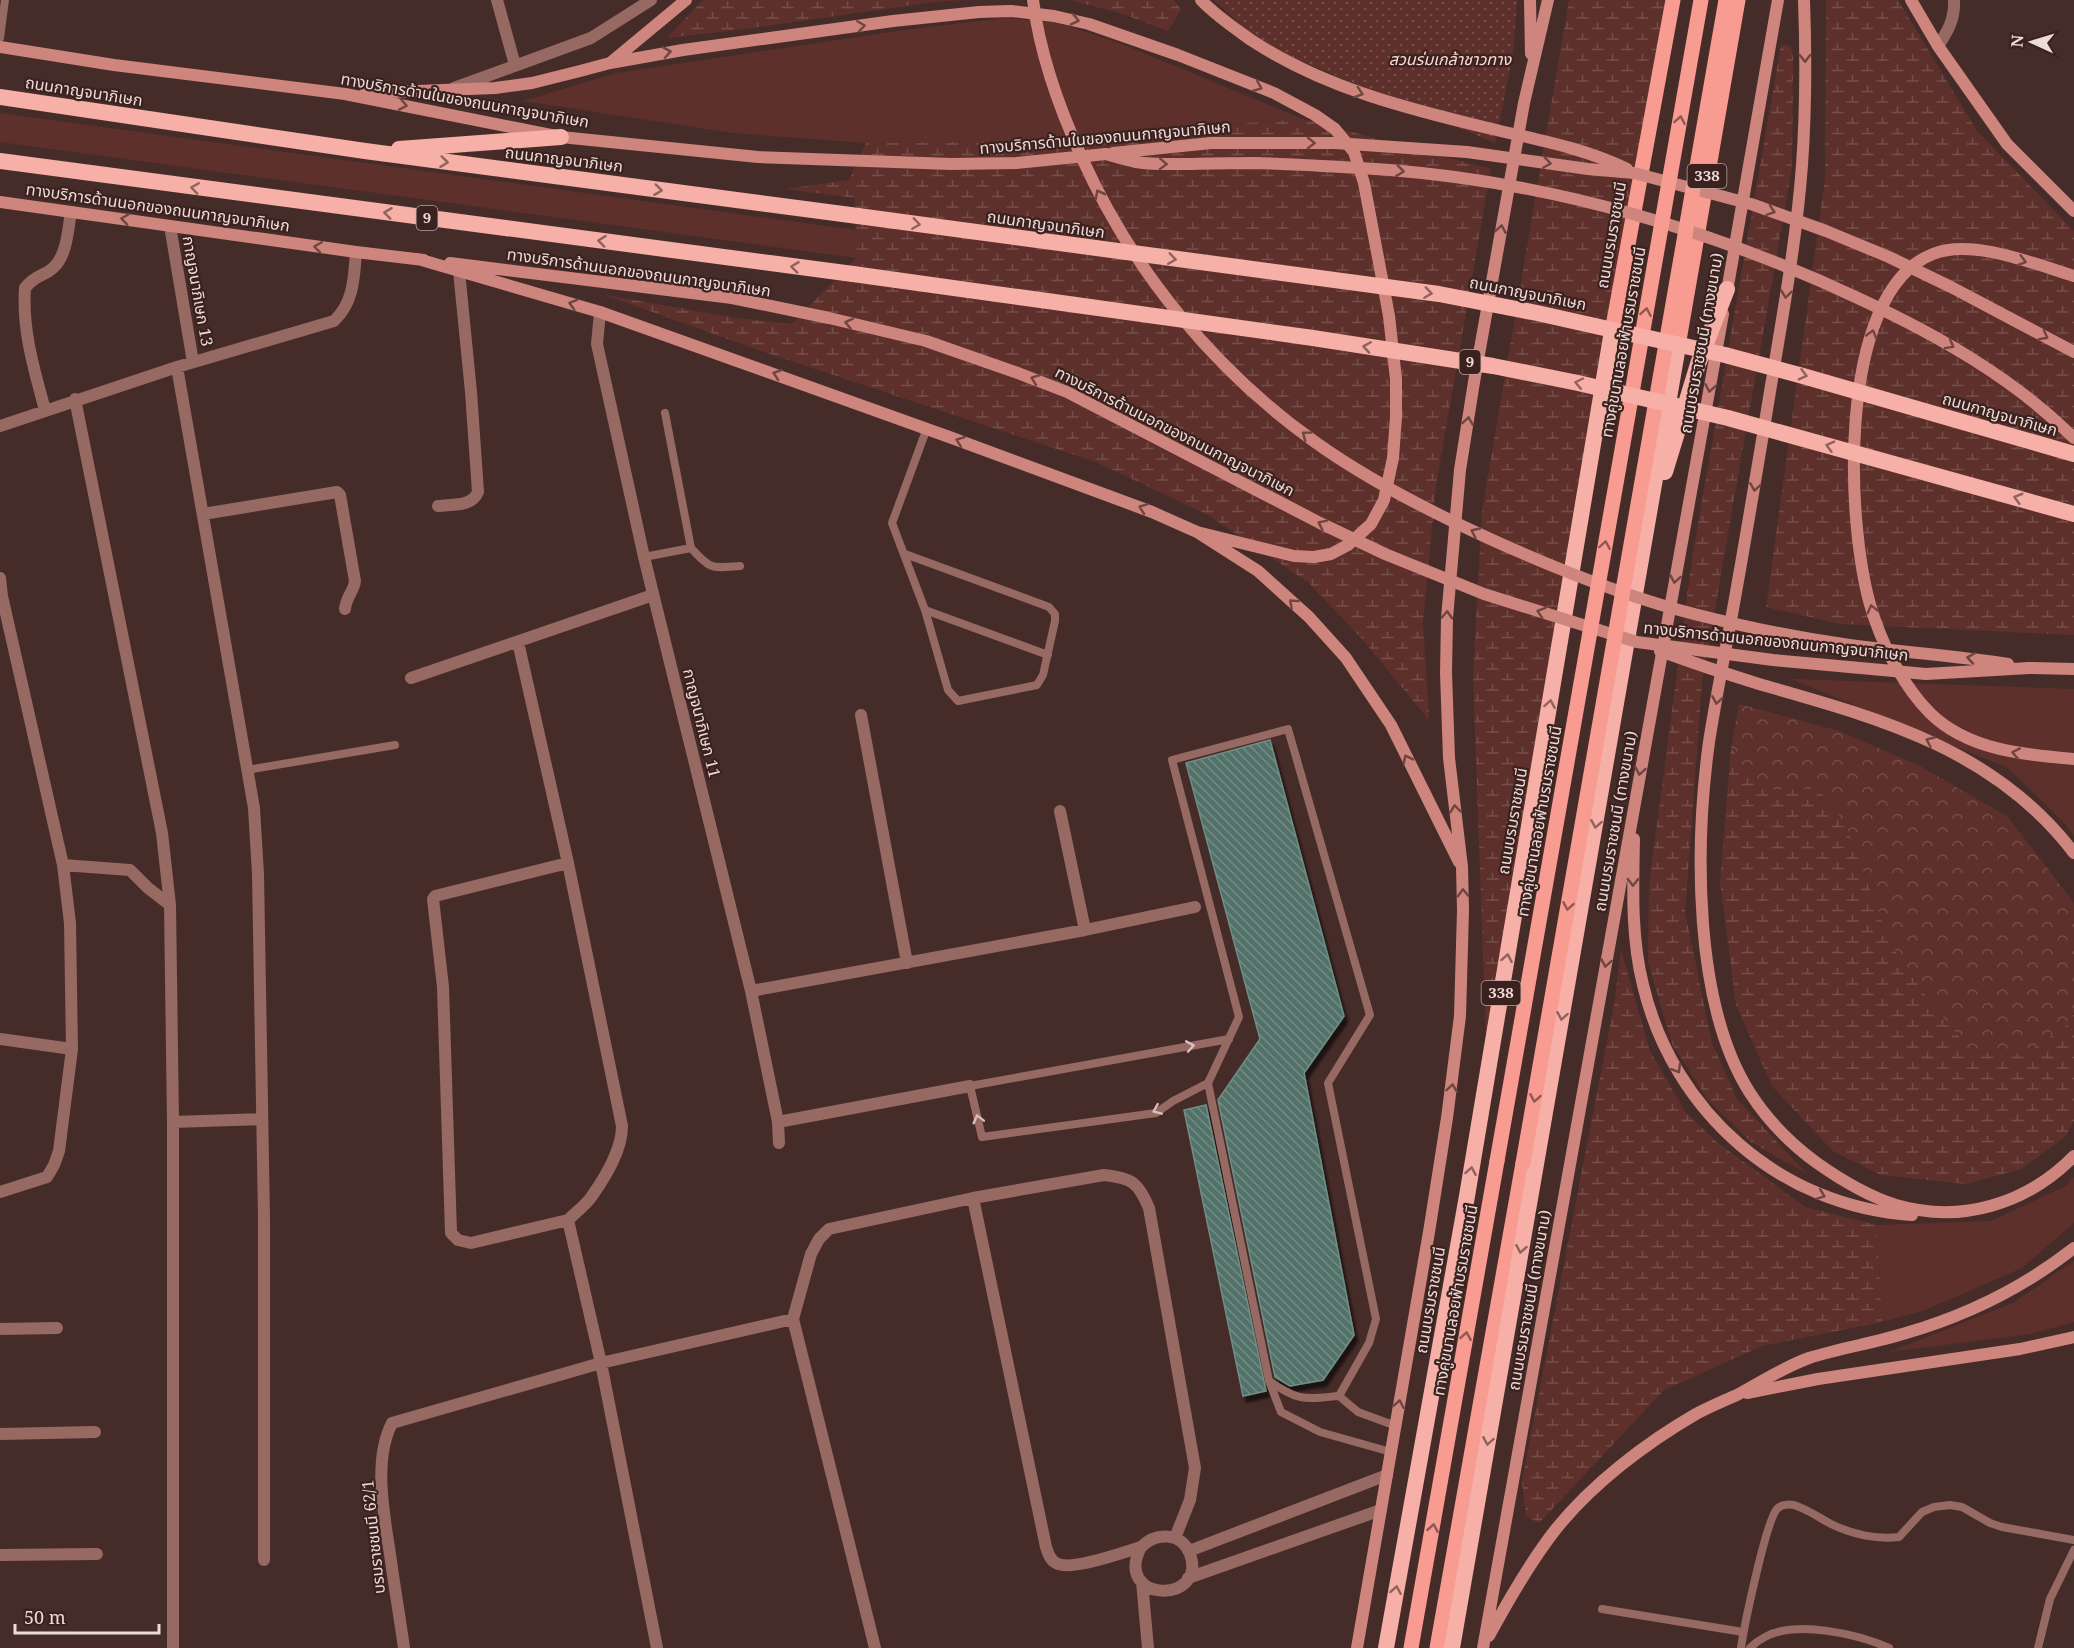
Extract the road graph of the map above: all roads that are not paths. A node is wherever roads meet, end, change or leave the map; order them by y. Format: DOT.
graph roads {
  1 [pos="5,0"];
  2 [pos="497,0"];
  3 [pos="651,0"];
  4 [pos="687,0"];
  5 [pos="1033,0"];
  6 [pos="1201,0"];
  7 [pos="1530,0"];
  8 [pos="1548,0"];
  9 [pos="1674,0"];
  10 [pos="1701,0"];
  11 [pos="1726,0"];
  12 [pos="1738,0"];
  13 [pos="1778,0"];
  14 [pos="1804,0"];
  15 [pos="1911,0"];
  16 [pos="1954,0"];
  17 [pos="0,38"];
  18 [pos="1938,46"];
  19 [pos="0,47"];
  20 [pos="610,63"];
  21 [pos="515,65"];
  22 [pos="1531,73"];
  23 [pos="453,88"];
  24 [pos="345,94"];
  25 [pos="0,97"];
  26 [pos="561,137"];
  27 [pos="365,151"];
  28 [pos="1106,154"];
  29 [pos="0,161"];
  30 [pos="1634,173"];
  31 [pos="0,202"];
  32 [pos="2072,206"];
  33 [pos="71,212"];
  34 [pos="170,226"];
  35 [pos="356,252"];
  36 [pos="418,259"];
  37 [pos="459,272"];
  38 [pos="2074,276"];
  39 [pos="1727,289"];
  40 [pos="600,312"];
  41 [pos="1611,337"];
  42 [pos="1677,352"];
  43 [pos="2074,352"];
  44 [pos="193,362"];
  45 [pos="177,367"];
  46 [pos="75,399"];
  47 [pos="45,410"];
  48 [pos="665,413"];
  49 [pos="0,426"];
  50 [pos="927,428"];
  51 [pos="2074,438"];
  52 [pos="2074,453"];
  53 [pos="438,506"];
  54 [pos="203,514"];
  55 [pos="2074,514"];
  56 [pos="1647,531"];
  57 [pos="1197,532"];
  58 [pos="691,548"];
  59 [pos="905,554"];
  60 [pos="644,557"];
  61 [pos="740,566"];
  62 [pos="0,578"];
  63 [pos="654,595"];
  64 [pos="345,609"];
  65 [pos="925,610"];
  66 [pos="518,642"];
  67 [pos="1637,642"];
  68 [pos="1048,655"];
  69 [pos="2029,668"];
  70 [pos="2074,669"];
  71 [pos="411,678"];
  72 [pos="861,715"];
  73 [pos="395,745"];
  74 [pos="2074,759"];
  75 [pos="247,770"];
  76 [pos="1635,802"];
  77 [pos="1060,811"];
  78 [pos="2074,853"];
  79 [pos="568,863"];
  80 [pos="63,865"];
  81 [pos="1462,867"];
  82 [pos="170,905"];
  83 [pos="1195,907"];
  84 [pos="1085,930"];
  85 [pos="907,963"];
  86 [pos="752,991"];
  87 [pos="0,1039"];
  88 [pos="1229,1039"];
  89 [pos="72,1049"];
  90 [pos="1208,1083"];
  91 [pos="970,1086"];
  92 [pos="262,1119"];
  93 [pos="173,1122"];
  94 [pos="778,1122"];
  95 [pos="779,1143"];
  96 [pos="2074,1156"];
  97 [pos="0,1192"];
  98 [pos="973,1198"];
  99 [pos="1949,1213"];
  100 [pos="568,1220"];
  101 [pos="2074,1248"];
  102 [pos="793,1319"];
  103 [pos="57,1328"];
  104 [pos="0,1329"];
  105 [pos="2074,1337"];
  106 [pos="601,1363"];
  107 [pos="1269,1381"];
  108 [pos="1737,1395"];
  109 [pos="1339,1396"];
  110 [pos="1395,1426"];
  111 [pos="95,1432"];
  112 [pos="0,1434"];
  113 [pos="1391,1452"];
  114 [pos="1387,1475"];
  115 [pos="1381,1510"];
  116 [pos="1175,1538"];
  117 [pos="2074,1540"];
  118 [pos="1141,1547"];
  119 [pos="2074,1550"];
  120 [pos="1189,1551"];
  121 [pos="97,1554"];
  122 [pos="0,1555"];
  123 [pos="264,1560"];
  124 [pos="1188,1578"];
  125 [pos="1142,1582"];
  126 [pos="1602,1608"];
  127 [pos="1743,1632"];
  128 [pos="1483,1647"];
  129 [pos="173,1648"];
  130 [pos="404,1648"];
  131 [pos="657,1648"];
  132 [pos="875,1648"];
  133 [pos="1148,1648"];
  134 [pos="1357,1648"];
  135 [pos="1386,1648"];
  136 [pos="1411,1648"];
  137 [pos="1437,1648"];
  138 [pos="1452,1648"];
  139 [pos="1741,1648"];
  140 [pos="1749,1648"];
  141 [pos="1889,1648"];
  142 [pos="2038,1648"];
  1 -- 17 [label="lane"];
  2 -- 21 [label="street"];
  3 -- 21 [label="street"];
  4 -- 20 [label="main road"];
  69 -- 5 [label="main road, one-way, bridge"];
  6 -- 30 [label="main road, one-way, bridge"];
  7 -- 22 [label="main road"];
  8 -- 22 [label="main road, 338"];
  9 -- 41 [label="main road, ถนนบรมราชชนนี / 338"];
  136 -- 10 [label="main road, ทางคู่ขนานลอยฟ้าบรมราชชนนี / 338, one-way, bridge"];
  11 -- 137 [label="main road, 338, one-way, bridge"];
  12 -- 42 [label="main road, 338"];
  13 -- 39 [label="main road, ถนนบรมราชชนนี (ทางขนาน) / 338"];
  14 -- 99 [label="main road, one-way"];
  15 -- 18 [label="main road"];
  16 -- 18 [label="street"];
  18 -- 32 [label="main road"];
  19 -- 24 [label="main road, ทางบริการด้านในของถนนกาญจนาภิเษก"];
  20 -- 23 [label="main road"];
  20 -- 57 [label="main road, one-way"];
  21 -- 23 [label="street"];
  81 -- 22 [label="main road, 338, one-way"];
  23 -- 24 [label="main road"];
  24 -- 26 [label="main road, ทางบริการด้านในของถนนกาญจนาภิเษก, one-way"];
  25 -- 27 [label="highway, ถนนกาญจนาภิเษก"];
  26 -- 27 [label="highway"];
  26 -- 28 [label="main road, ทางบริการด้านในของถนนกาญจนาภิเษก"];
  27 -- 52 [label="highway, ถนนกาญจนาภิเษก, one-way, bridge"];
  28 -- 30 [label="main road, ทางบริการด้านในของถนนกาญจนาภิเษก, one-way, bridge"];
  28 -- 51 [label="main road, one-way, bridge"];
  55 -- 29 [label="highway, 9, one-way, bridge"];
  30 -- 43 [label="main road, ทางบริการด้านในของถนนกาญจนาภิเษก, one-way, bridge"];
  31 -- 33 [label="main road, ทางบริการด้านนอกของถนนกาญจนาภิเษก"];
  34 -- 33 [label="main road, ทางบริการด้านนอกของถนนกาญจนาภิเษก, one-way"];
  33 -- 47 [label="street"];
  35 -- 34 [label="main road, ทางบริการด้านนอกของถนนกาญจนาภิเษก, one-way"];
  34 -- 44 [label="street, กาญจนาภิเษก 13"];
  35 -- 36 [label="main road, ทางบริการด้านนอกของถนนกาญจนาภิเษก"];
  35 -- 44 [label="street"];
  36 -- 37 [label="main road"];
  67 -- 36 [label="main road, ทางบริการด้านนอกของถนนกาญจนาภิเษก, one-way, bridge"];
  40 -- 37 [label="main road, one-way"];
  37 -- 53 [label="street"];
  74 -- 38 [label="main road, one-way"];
  39 -- 56 [label="highway"];
  39 -- 76 [label="main road, ถนนบรมราชชนนี (ทางขนาน) / 338, one-way"];
  50 -- 40 [label="main road, one-way"];
  40 -- 60 [label="street, กาญจนาภิเษก 11"];
  135 -- 41 [label="highway, ถนนบรมราชชนนี / 338, one-way"];
  42 -- 56 [label="highway, 338"];
  44 -- 45 [label="street"];
  45 -- 46 [label="street"];
  45 -- 54 [label="street"];
  46 -- 47 [label="street"];
  46 -- 82 [label="street"];
  47 -- 49 [label="street"];
  48 -- 58 [label="lane"];
  57 -- 50 [label="main road, one-way"];
  50 -- 59 [label="lane"];
  54 -- 64 [label="street"];
  54 -- 75 [label="street"];
  56 -- 138 [label="highway, 338, one-way"];
  81 -- 57 [label="main road, one-way"];
  58 -- 60 [label="lane"];
  58 -- 61 [label="lane"];
  59 -- 65 [label="lane"];
  59 -- 68 [label="lane"];
  60 -- 63 [label="street, กาญจนาภิเษก 11"];
  62 -- 80 [label="street"];
  63 -- 66 [label="street"];
  63 -- 86 [label="street, กาญจนาภิเษก 11"];
  65 -- 68 [label="lane"];
  65 -- 68 [label="lane"];
  66 -- 71 [label="street"];
  66 -- 79 [label="street"];
  67 -- 69 [label="main road, ทางบริการด้านนอกของถนนกาญจนาภิเษก, bridge"];
  78 -- 67 [label="main road, one-way, bridge"];
  69 -- 70 [label="main road, ทางบริการด้านนอกของถนนกาญจนาภิเษก"];
  72 -- 85 [label="street"];
  73 -- 75 [label="lane"];
  75 -- 92 [label="street"];
  76 -- 99 [label="main road, one-way"];
  76 -- 128 [label="main road, ถนนบรมราชชนนี (ทางขนาน) / 338, one-way"];
  77 -- 84 [label="street"];
  79 -- 100 [label="street"];
  79 -- 100 [label="street"];
  80 -- 82 [label="street"];
  80 -- 89 [label="street"];
  110 -- 81 [label="main road, 338, one-way"];
  82 -- 93 [label="street"];
  83 -- 84 [label="street"];
  84 -- 85 [label="street"];
  85 -- 86 [label="street"];
  86 -- 94 [label="street, กาญจนาภิเษก 11"];
  87 -- 89 [label="street"];
  88 -- 90 [label="lane"];
  91 -- 88 [label="lane, one-way"];
  88 -- 109 [label="lane"];
  89 -- 97 [label="street"];
  90 -- 91 [label="lane, one-way"];
  90 -- 107 [label="lane"];
  91 -- 94 [label="street"];
  92 -- 93 [label="street"];
  92 -- 123 [label="street"];
  93 -- 129 [label="street"];
  94 -- 95 [label="street, กาญจนาภิเษก 11"];
  96 -- 99 [label="main road"];
  98 -- 102 [label="street"];
  98 -- 116 [label="street"];
  98 -- 118 [label="street"];
  100 -- 106 [label="street"];
  101 -- 108 [label="main road"];
  102 -- 106 [label="street"];
  102 -- 132 [label="street"];
  103 -- 104 [label="street"];
  105 -- 108 [label="main road"];
  106 -- 130 [label="street, บรมราชชนนี 62/1"];
  106 -- 131 [label="street"];
  107 -- 109 [label="lane"];
  107 -- 113 [label="lane"];
  108 -- 128 [label="main road"];
  109 -- 110 [label="lane"];
  110 -- 113 [label="main road, 338"];
  111 -- 112 [label="street"];
  113 -- 114 [label="main road, 338"];
  114 -- 115 [label="main road, 338"];
  114 -- 120 [label="street"];
  115 -- 124 [label="street"];
  115 -- 134 [label="main road, 338"];
  116 -- 118 [label="street"];
  116 -- 120 [label="street"];
  117 -- 127 [label="lane"];
  118 -- 125 [label="street"];
  119 -- 142 [label="lane"];
  120 -- 124 [label="street"];
  121 -- 122 [label="street"];
  124 -- 125 [label="street"];
  125 -- 133 [label="street"];
  126 -- 127 [label="lane"];
  127 -- 139 [label="lane"];
  140 -- 141 [label="lane"];
}
